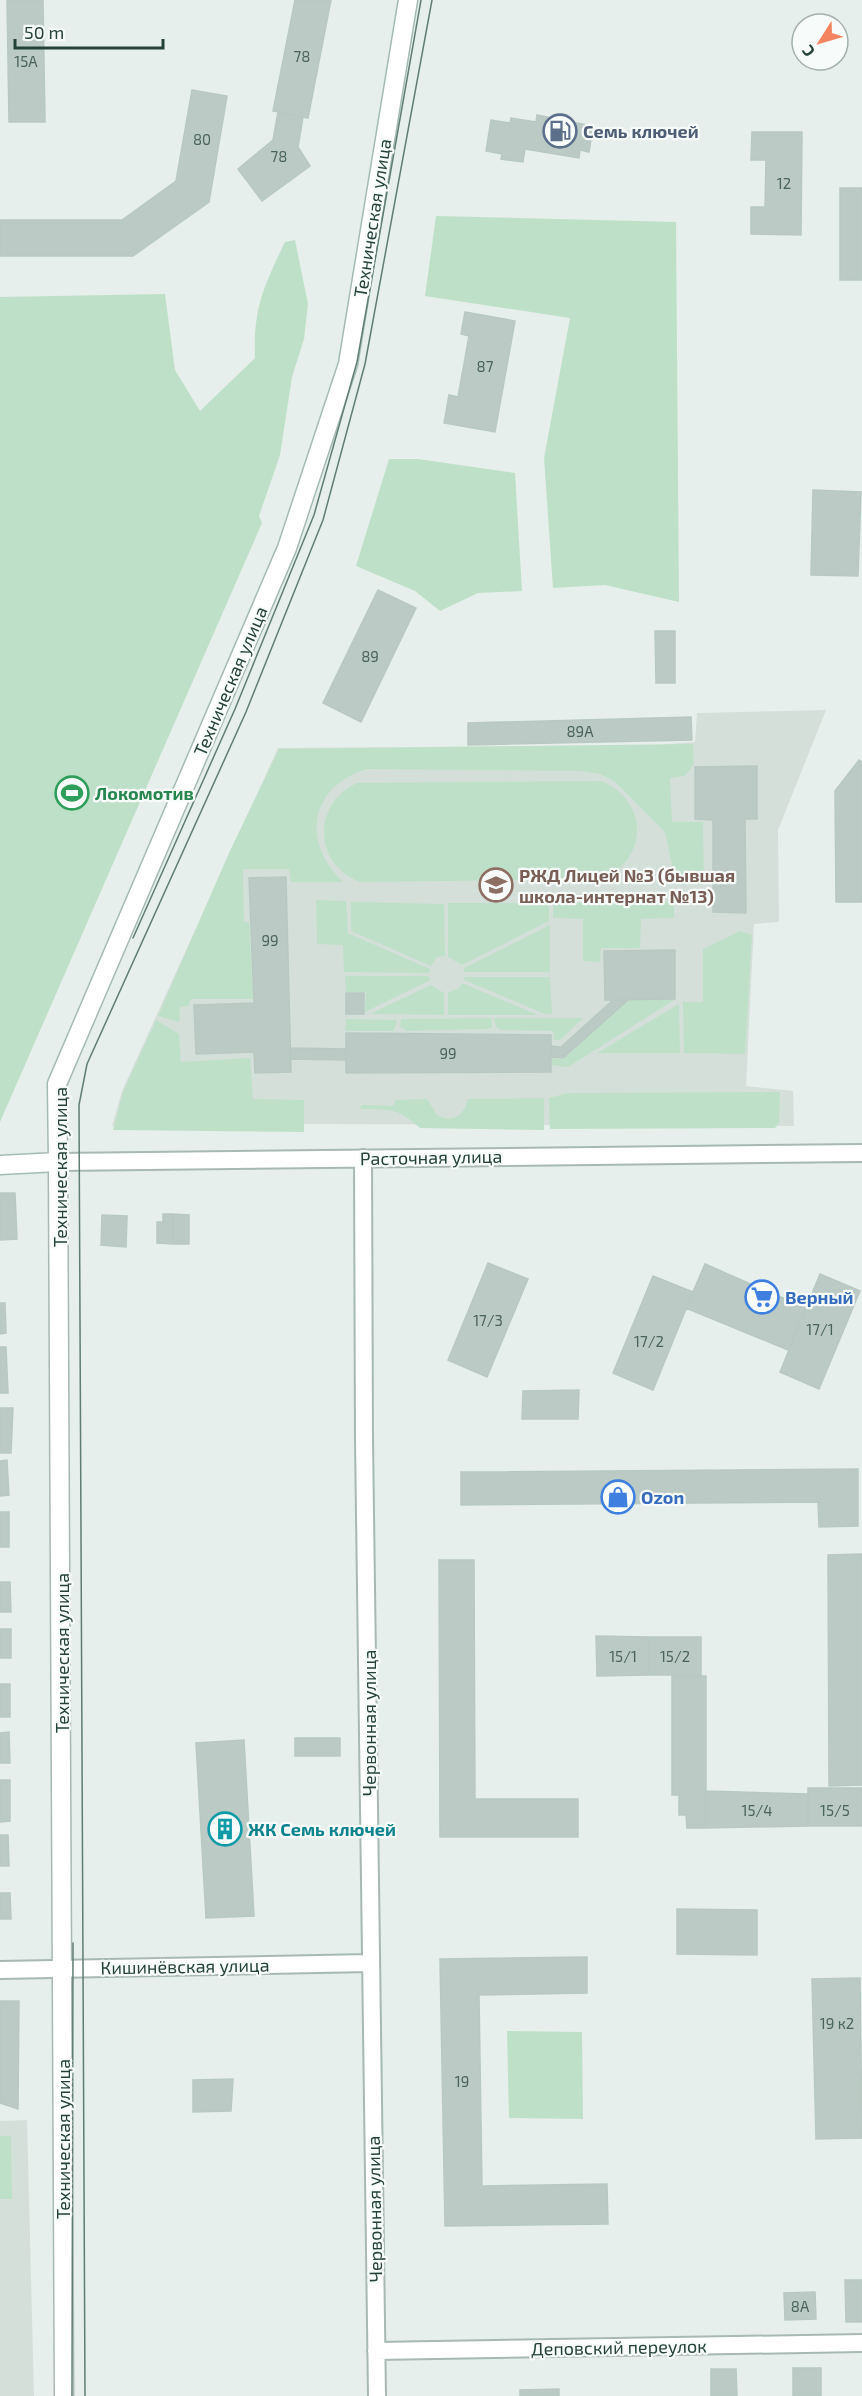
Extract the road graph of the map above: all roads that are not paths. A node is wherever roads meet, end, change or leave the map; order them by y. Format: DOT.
graph roads {
  1 [pos="408,0"];
  2 [pos="862,1153"];
  3 [pos="363,1158"];
  4 [pos="58,1162"];
  5 [pos="0,1165"];
  6 [pos="370,1964"];
  7 [pos="63,1969"];
  8 [pos="0,1970"];
  9 [pos="862,2343"];
  10 [pos="376,2351"];
  11 [pos="64,2396"];
  12 [pos="377,2396"];
  1 -- 4 [label="main road, Техническая улица"];
  2 -- 3 [label="street, Расточная улица"];
  3 -- 4 [label="street, Расточная улица"];
  3 -- 6 [label="street, Червонная улица"];
  4 -- 5 [label="main road, Расточная улица"];
  4 -- 7 [label="main road, Техническая улица"];
  6 -- 7 [label="street, Кишинёвская улица"];
  6 -- 10 [label="street, Червонная улица"];
  7 -- 8 [label="street, Кишинёвская улица"];
  7 -- 11 [label="main road, Техническая улица"];
  9 -- 10 [label="street, Деповский переулок"];
  10 -- 12 [label="street, Червонная улица"];
}
